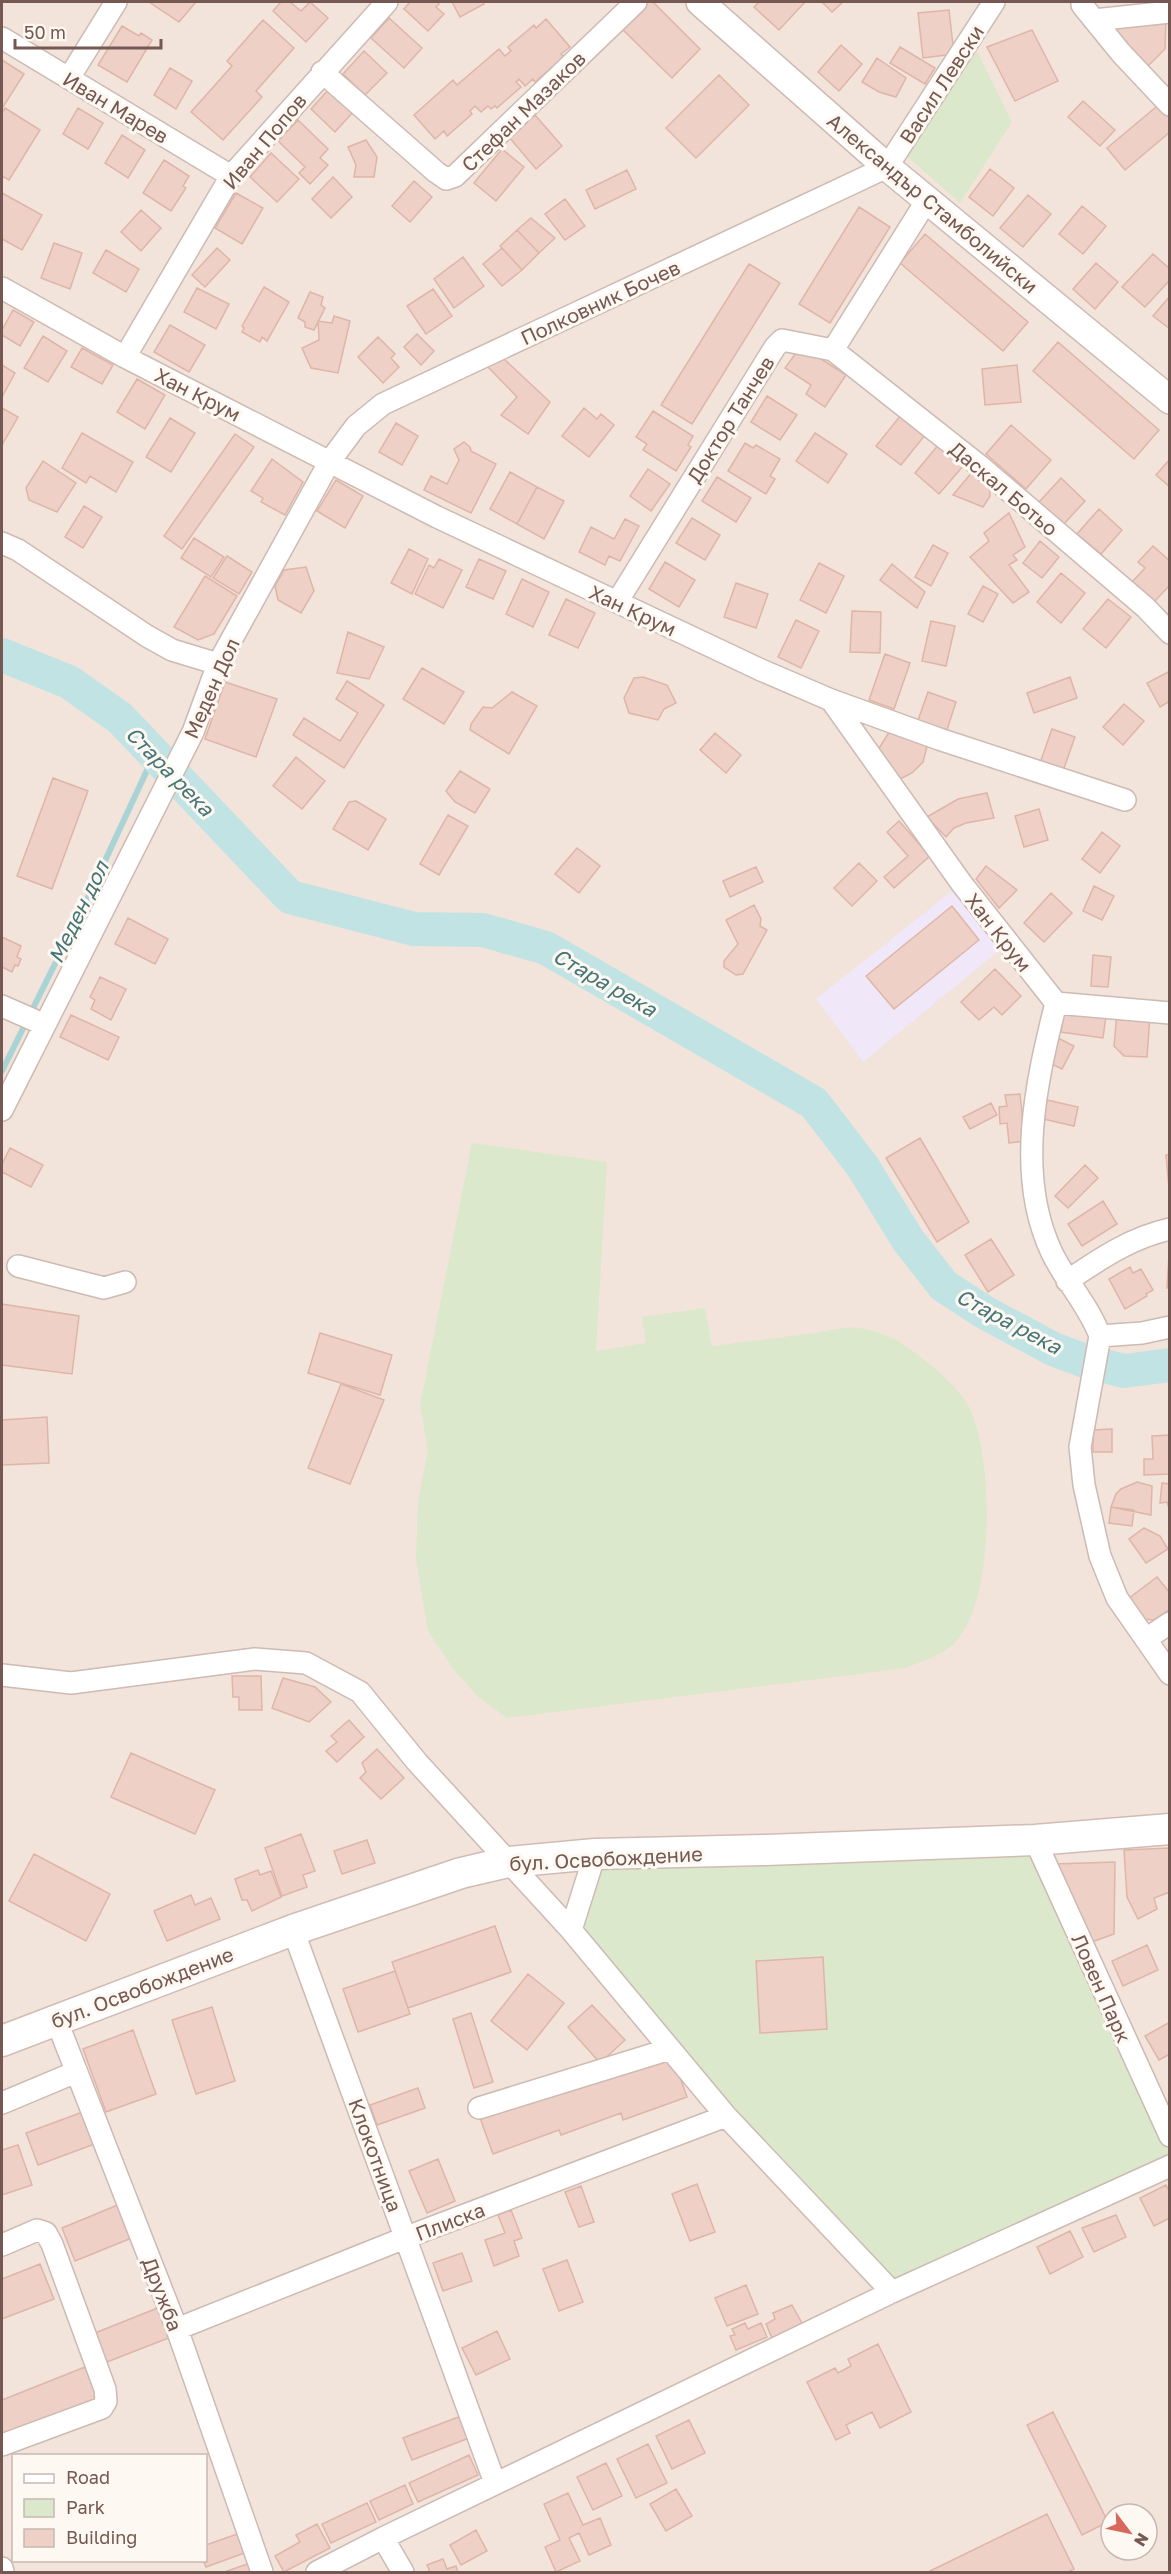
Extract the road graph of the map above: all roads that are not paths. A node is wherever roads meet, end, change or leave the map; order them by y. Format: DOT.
graph roads {
  1 [pos="116,2"];
  2 [pos="387,2"];
  3 [pos="636,2"];
  4 [pos="700,2"];
  5 [pos="994,2"];
  6 [pos="1170,12"];
  7 [pos="2,38"];
  8 [pos="322,72"];
  9 [pos="69,78"];
  10 [pos="1170,105"];
  11 [pos="887,167"];
  12 [pos="231,176"];
  13 [pos="927,200"];
  14 [pos="2,288"];
  15 [pos="833,350"];
  16 [pos="125,357"];
  17 [pos="1170,400"];
  18 [pos="330,461"];
  19 [pos="2,543"];
  20 [pos="617,602"];
  21 [pos="1170,633"];
  22 [pos="218,664"];
  23 [pos="831,700"];
  24 [pos="1125,800"];
  25 [pos="1056,1002"];
  26 [pos="2,1006"];
  27 [pos="1170,1013"];
  28 [pos="35,1020"];
  29 [pos="2,1110"];
  30 [pos="1170,1229"];
  31 [pos="18,1266"];
  32 [pos="1067,1281"];
  33 [pos="125,1282"];
  34 [pos="1170,1327"];
  35 [pos="1099,1342"];
  36 [pos="1170,1623"];
  37 [pos="1146,1639"];
  38 [pos="1170,1674"];
  39 [pos="2,1675"];
  40 [pos="1170,1829"];
  41 [pos="1035,1840"];
  42 [pos="595,1854"];
  43 [pos="508,1862"];
  44 [pos="293,1930"];
  45 [pos="571,1930"];
  46 [pos="56,2019"];
  47 [pos="2,2041"];
  48 [pos="670,2049"];
  49 [pos="76,2072"];
  50 [pos="2,2103"];
  51 [pos="479,2108"];
  52 [pos="726,2116"];
  53 [pos="1170,2136"];
  54 [pos="1170,2166"];
  55 [pos="407,2237"];
  56 [pos="2,2245"];
  57 [pos="892,2292"];
  58 [pos="177,2329"];
  59 [pos="2,2445"];
  60 [pos="495,2483"];
  61 [pos="383,2538"];
  62 [pos="2,2568"];
  63 [pos="3,2572"];
  64 [pos="262,2572"];
  65 [pos="317,2572"];
  66 [pos="403,2572"];
  1 -- 9 [label="street"];
  2 -- 8 [label="street, Иван Попов"];
  3 -- 8 [label="street, Стефан Мазаков"];
  4 -- 11 [label="street, Александър Стамболийски"];
  5 -- 11 [label="street, Васил Левски"];
  6 -- 10 [label="street"];
  7 -- 9 [label="street, Иван Марев"];
  8 -- 12 [label="street, Иван Попов"];
  9 -- 12 [label="street, Иван Марев"];
  11 -- 13 [label="street, Александър Стамболийски"];
  11 -- 18 [label="street, Полковник Бочев"];
  12 -- 16 [label="street, Иван Попов"];
  13 -- 15 [label="street"];
  13 -- 17 [label="street, Александър Стамболийски"];
  14 -- 16 [label="street, Хан Крум"];
  15 -- 20 [label="street, Доктор Танчев"];
  15 -- 21 [label="street, Даскал Ботьо"];
  16 -- 18 [label="street, Хан Крум"];
  18 -- 20 [label="street, Хан Крум"];
  18 -- 22 [label="street, Меден Дол"];
  19 -- 22 [label="street"];
  20 -- 23 [label="street, Хан Крум"];
  22 -- 28 [label="street, Меден Дол"];
  23 -- 24 [label="street"];
  23 -- 25 [label="street, Хан Крум"];
  25 -- 27 [label="street"];
  25 -- 32 [label="street"];
  26 -- 28 [label="street"];
  28 -- 29 [label="street, Меден Дол"];
  30 -- 32 [label="street"];
  31 -- 33 [label="street"];
  32 -- 35 [label="street"];
  34 -- 35 [label="street"];
  35 -- 37 [label="street"];
  36 -- 37 [label="street"];
  37 -- 38 [label="street"];
  39 -- 43 [label="street"];
  40 -- 41 [label="main road, бул. Освобождение"];
  41 -- 42 [label="main road, бул. Освобождение"];
  41 -- 53 [label="street, Ловен Парк"];
  42 -- 43 [label="main road, бул. Освобождение"];
  42 -- 45 [label="street"];
  43 -- 44 [label="main road, бул. Освобождение"];
  43 -- 45 [label="street"];
  44 -- 46 [label="main road, бул. Освобождение"];
  44 -- 55 [label="street, Клокотница"];
  45 -- 48 [label="street"];
  46 -- 47 [label="main road, бул. Освобождение"];
  46 -- 49 [label="street, Дружба"];
  48 -- 51 [label="street"];
  48 -- 52 [label="street"];
  49 -- 50 [label="street"];
  49 -- 58 [label="street, Дружба"];
  52 -- 55 [label="street, Плиска"];
  52 -- 57 [label="street"];
  54 -- 57 [label="street"];
  55 -- 58 [label="street, Плиска"];
  55 -- 60 [label="street, Клокотница"];
  56 -- 59 [label="street"];
  57 -- 60 [label="street"];
  58 -- 64 [label="street, Дружба"];
  60 -- 61 [label="street"];
  61 -- 65 [label="street"];
  61 -- 66 [label="street"];
  62 -- 63 [label="street"];
}
